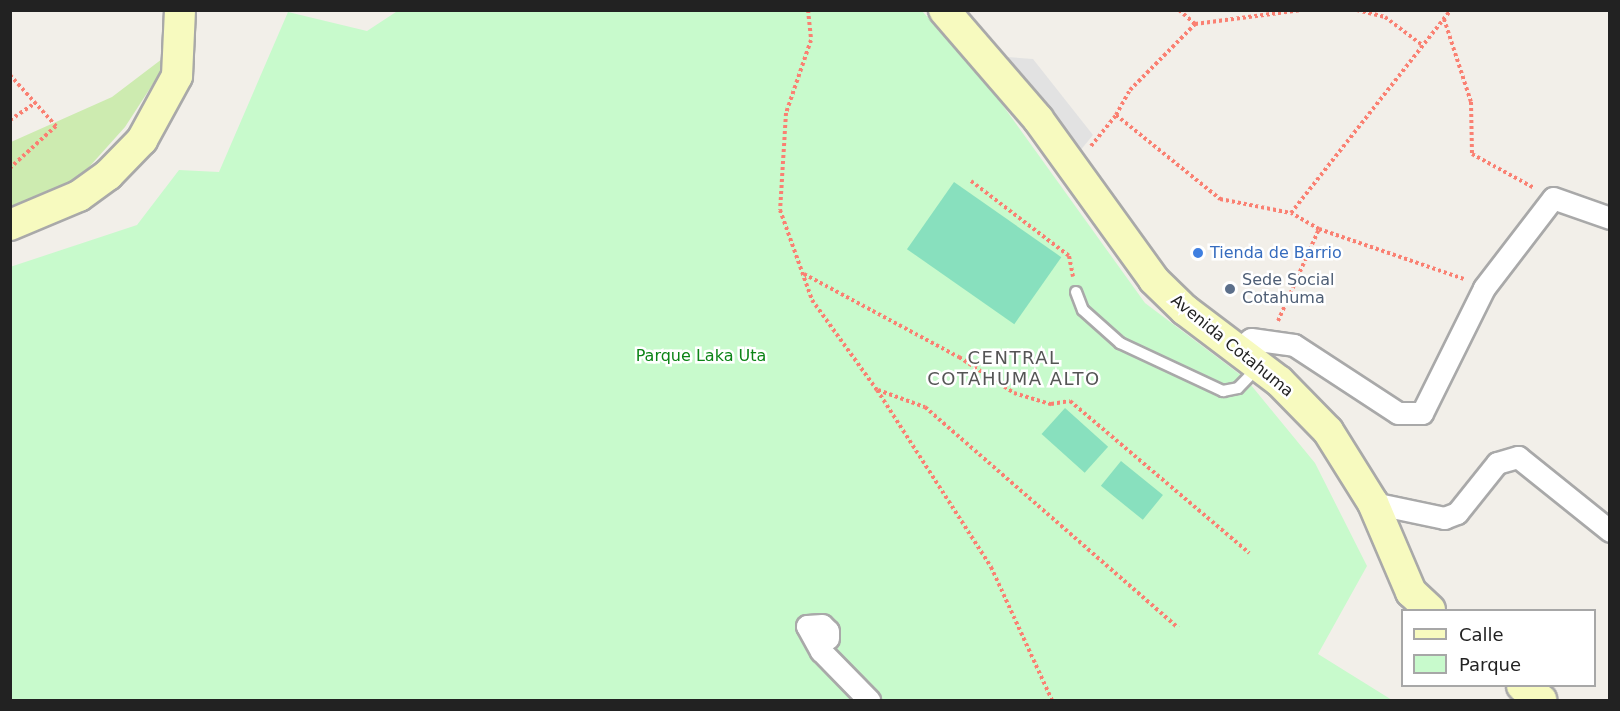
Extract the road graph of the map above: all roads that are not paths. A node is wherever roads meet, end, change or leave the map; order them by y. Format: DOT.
graph roads {
  1 [pos="180,10"];
  2 [pos="944,10"];
  3 [pos="1610,218"];
  4 [pos="10,225"];
  5 [pos="1076,292"];
  6 [pos="1247,359"];
  7 [pos="1373,503"];
  8 [pos="1610,531"];
  9 [pos="1429,609"];
  10 [pos="819,641"];
  11 [pos="1523,687"];
  12 [pos="869,700"];
  13 [pos="1541,700"];
  1 -- 4 [label="main road"];
  2 -- 6 [label="main road, Avenida Cotahuma"];
  3 -- 6 [label="street"];
  5 -- 6 [label="lane"];
  6 -- 7 [label="main road, Avenida Cotahuma"];
  7 -- 8 [label="street"];
  7 -- 9 [label="main road, Avenida Cotahuma"];
  10 -- 12 [label="street"];
  11 -- 13 [label="main road"];
}
